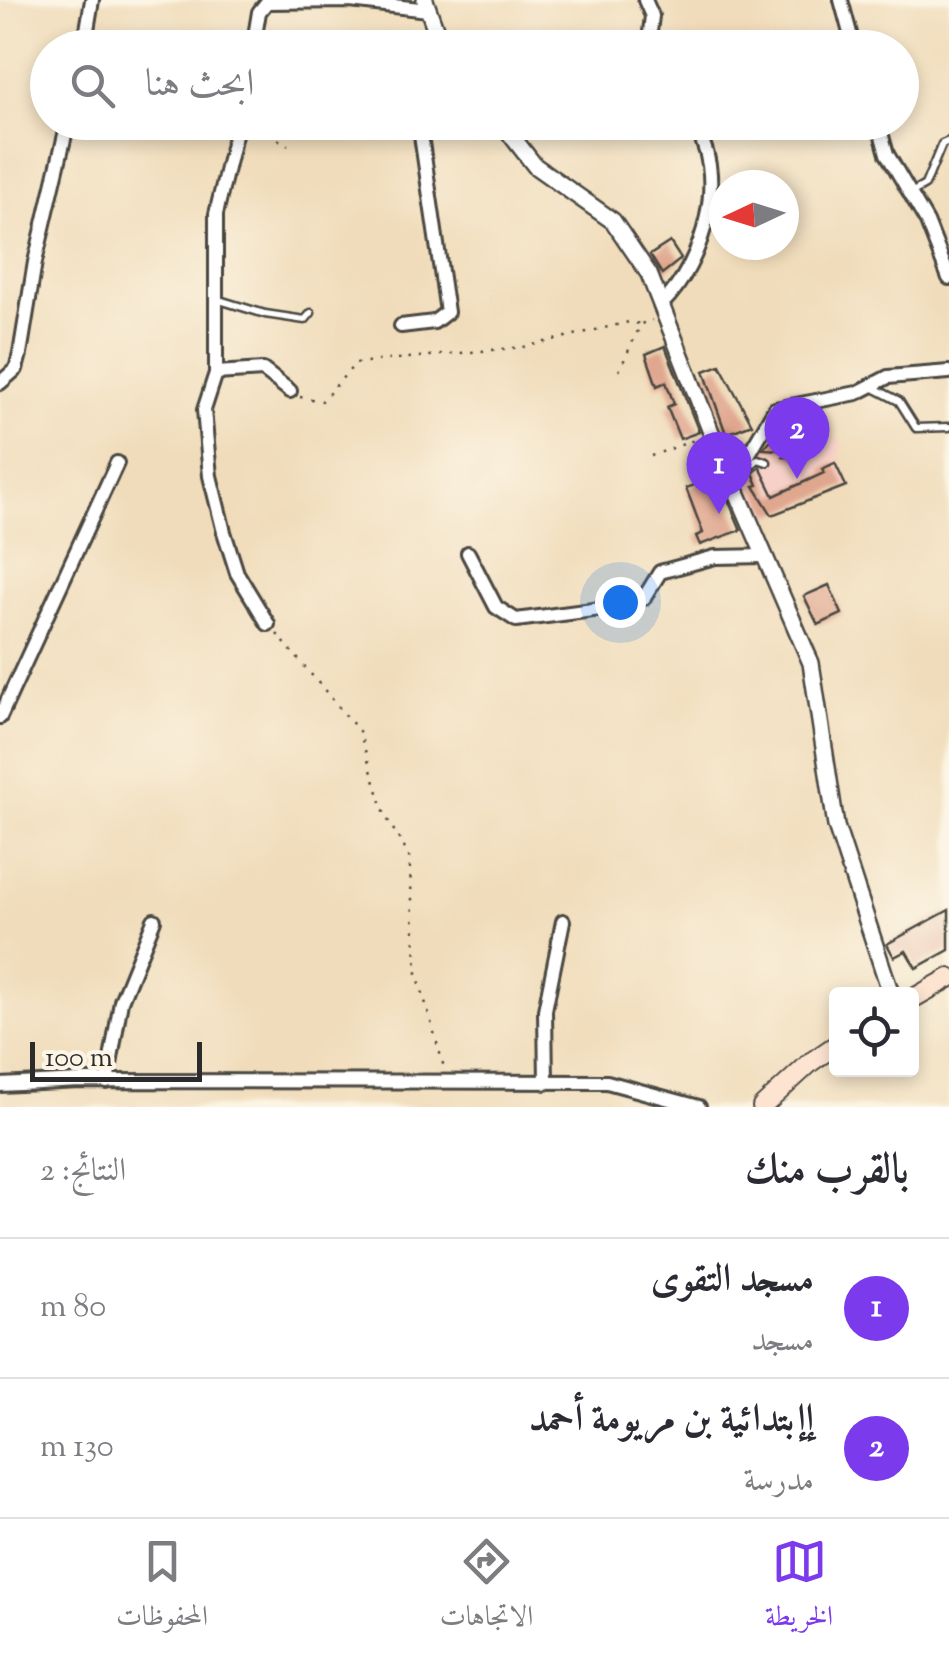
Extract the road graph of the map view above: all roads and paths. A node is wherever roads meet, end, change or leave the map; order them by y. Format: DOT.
graph roads {
  1 [pos="92,0"];
  2 [pos="645,0"];
  3 [pos="841,0"];
  4 [pos="426,5"];
  5 [pos="87,30"];
  6 [pos="255,30"];
  7 [pos="431,30"];
  8 [pos="650,30"];
  9 [pos="849,30"];
  10 [pos="64,140"];
  11 [pos="234,140"];
  12 [pos="278,140"];
  13 [pos="422,140"];
  14 [pos="514,140"];
  15 [pos="700,140"];
  16 [pos="883,140"];
  17 [pos="949,141"];
  18 [pos="288,146"];
  19 [pos="910,194"];
  20 [pos="707,206"];
  21 [pos="949,278"];
  22 [pos="214,299"];
  23 [pos="664,310"];
  24 [pos="312,313"];
  25 [pos="641,324"];
  26 [pos="401,326"];
  27 [pos="619,371"];
  28 [pos="216,372"];
  29 [pos="949,372"];
  30 [pos="0,383"];
  31 [pos="870,386"];
  32 [pos="290,391"];
  33 [pos="949,427"];
  34 [pos="712,434"];
  35 [pos="652,456"];
  36 [pos="767,462"];
  37 [pos="117,463"];
  38 [pos="735,478"];
  39 [pos="468,554"];
  40 [pos="766,556"];
  41 [pos="268,624"];
  42 [pos="0,717"];
  43 [pos="154,920"];
  44 [pos="563,920"];
  45 [pos="949,978"];
  46 [pos="889,987"];
  47 [pos="919,995"];
  48 [pos="829,1050"];
  49 [pos="108,1082"];
  50 [pos="449,1082"];
  51 [pos="546,1083"];
  52 [pos="0,1085"];
  53 [pos="700,1107"];
  54 [pos="762,1107"];
  1 -- 5 [label="street"];
  2 -- 8 [label="street"];
  3 -- 9 [label="street"];
  4 -- 6 [label="street"];
  4 -- 7 [label="street"];
  10 -- 30 [label="street"];
  11 -- 22 [label="street"];
  12 -- 18 [label="path"];
  13 -- 26 [label="street"];
  14 -- 23 [label="street"];
  15 -- 20 [label="street"];
  16 -- 19 [label="street"];
  17 -- 19 [label="lane"];
  19 -- 21 [label="street"];
  20 -- 23 [label="street"];
  22 -- 24 [label="lane"];
  22 -- 28 [label="street"];
  23 -- 25 [label="path"];
  23 -- 34 [label="street"];
  25 -- 27 [label="path"];
  25 -- 32 [label="path"];
  28 -- 32 [label="street"];
  28 -- 41 [label="street"];
  29 -- 31 [label="street"];
  31 -- 33 [label="lane"];
  31 -- 38 [label="street"];
  34 -- 35 [label="path"];
  34 -- 38 [label="street"];
  36 -- 38 [label="lane"];
  37 -- 42 [label="street"];
  38 -- 40 [label="street"];
  39 -- 40 [label="street"];
  40 -- 46 [label="street"];
  41 -- 50 [label="path"];
  43 -- 49 [label="street"];
  44 -- 51 [label="street"];
  45 -- 47 [label="main road"];
  48 -- 54 [label="main road"];
  49 -- 50 [label="street"];
  49 -- 52 [label="street"];
  50 -- 51 [label="street"];
  51 -- 53 [label="street"];
}
